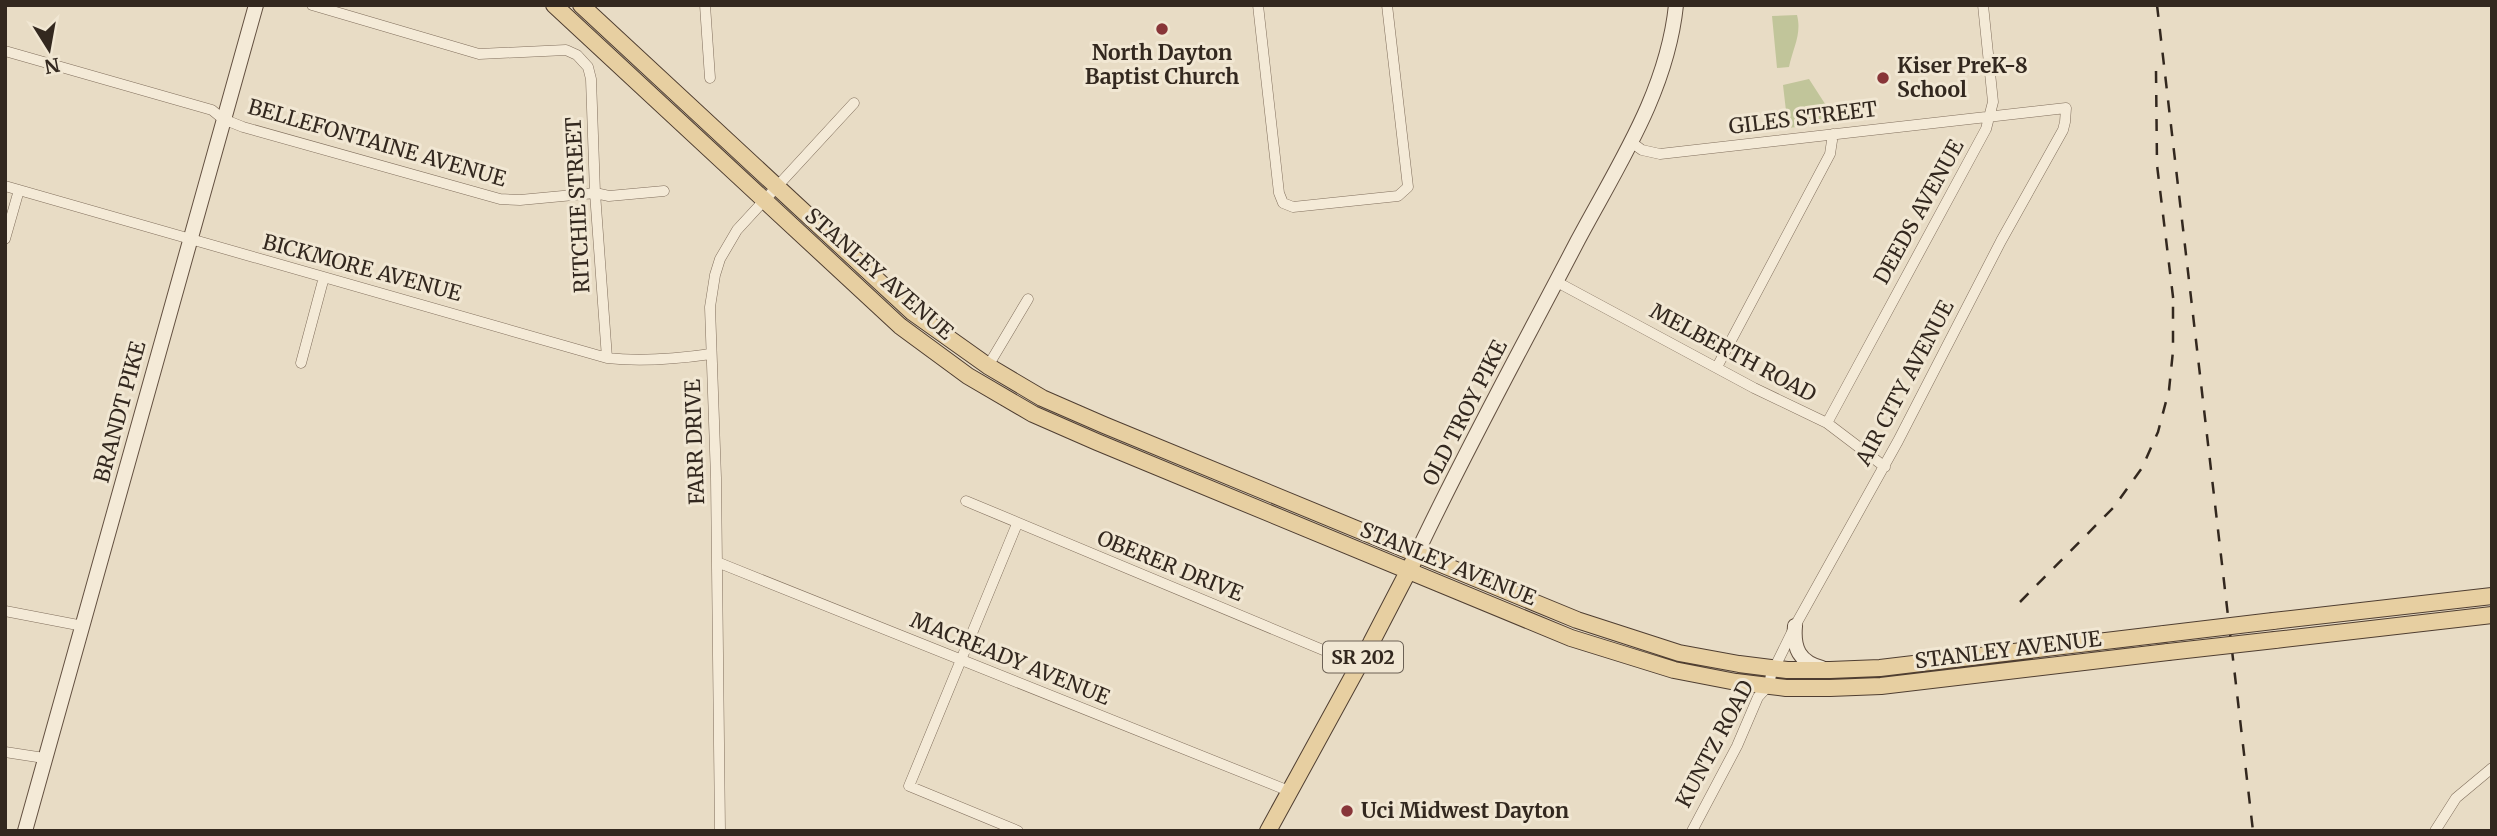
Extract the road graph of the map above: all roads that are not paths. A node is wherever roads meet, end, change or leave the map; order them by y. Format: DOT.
graph roads {
  1 [pos="256,5"];
  2 [pos="312,5"];
  3 [pos="554,5"];
  4 [pos="581,5"];
  5 [pos="705,5"];
  6 [pos="1258,5"];
  7 [pos="1387,5"];
  8 [pos="1676,5"];
  9 [pos="1983,5"];
  10 [pos="5,51"];
  11 [pos="710,78"];
  12 [pos="854,103"];
  13 [pos="2066,108"];
  14 [pos="1991,116"];
  15 [pos="223,119"];
  16 [pos="1833,134"];
  17 [pos="1631,142"];
  18 [pos="5,186"];
  19 [pos="777,187"];
  20 [pos="19,190"];
  21 [pos="664,191"];
  22 [pos="596,193"];
  23 [pos="764,200"];
  24 [pos="5,239"];
  25 [pos="189,239"];
  26 [pos="324,277"];
  27 [pos="1557,282"];
  28 [pos="1028,299"];
  29 [pos="711,354"];
  30 [pos="607,358"];
  31 [pos="301,363"];
  32 [pos="988,366"];
  33 [pos="1717,367"];
  34 [pos="1827,423"];
  35 [pos="1885,467"];
  36 [pos="966,502"];
  37 [pos="1017,524"];
  38 [pos="1417,554"];
  39 [pos="717,562"];
  40 [pos="1409,570"];
  41 [pos="2492,596"];
  42 [pos="5,611"];
  43 [pos="2492,615"];
  44 [pos="83,626"];
  45 [pos="1795,626"];
  46 [pos="961,660"];
  47 [pos="1359,665"];
  48 [pos="1830,670"];
  49 [pos="1771,676"];
  50 [pos="5,752"];
  51 [pos="44,758"];
  52 [pos="2492,768"];
  53 [pos="1289,791"];
  54 [pos="25,831"];
  55 [pos="720,831"];
  56 [pos="1018,831"];
  57 [pos="1268,831"];
  58 [pos="1692,831"];
  59 [pos="2435,831"];
  1 -- 15 [label="main road, BRANDT PIKE"];
  2 -- 22 [label="street, RITCHIE STREET"];
  3 -- 23 [label="main road, STANLEY AVENUE"];
  4 -- 19 [label="main road, STANLEY AVENUE"];
  5 -- 11 [label="street"];
  6 -- 7 [label="street"];
  8 -- 17 [label="main road, OLD TROY PIKE / SR 202"];
  9 -- 14 [label="street, DEEDS AVENUE"];
  10 -- 15 [label="street, BELLEFONTAINE AVENUE"];
  12 -- 19 [label="street, FARR DRIVE"];
  13 -- 14 [label="street, GILES STREET"];
  13 -- 35 [label="street, AIR CITY AVENUE"];
  14 -- 16 [label="street, GILES STREET"];
  14 -- 34 [label="street, DEEDS AVENUE"];
  15 -- 22 [label="street, BELLEFONTAINE AVENUE"];
  15 -- 25 [label="main road, BRANDT PIKE"];
  16 -- 17 [label="street, GILES STREET"];
  16 -- 33 [label="street"];
  17 -- 27 [label="main road, OLD TROY PIKE / SR 202"];
  18 -- 20 [label="street, BICKMORE AVENUE"];
  19 -- 23 [label="street, FARR DRIVE"];
  19 -- 32 [label="main road, STANLEY AVENUE"];
  20 -- 24 [label="street"];
  20 -- 25 [label="street, BICKMORE AVENUE"];
  21 -- 22 [label="street, BELLEFONTAINE AVENUE"];
  22 -- 30 [label="street, RITCHIE STREET"];
  23 -- 29 [label="street, FARR DRIVE"];
  23 -- 40 [label="main road, STANLEY AVENUE"];
  25 -- 26 [label="street, BICKMORE AVENUE"];
  25 -- 44 [label="main road, BRANDT PIKE"];
  26 -- 30 [label="street, BICKMORE AVENUE"];
  26 -- 31 [label="street"];
  27 -- 33 [label="street, MELBERTH ROAD"];
  27 -- 38 [label="main road, OLD TROY PIKE / SR 202"];
  28 -- 32 [label="street"];
  29 -- 30 [label="street, BICKMORE AVENUE"];
  29 -- 39 [label="street, FARR DRIVE"];
  32 -- 38 [label="main road, STANLEY AVENUE"];
  33 -- 34 [label="street, MELBERTH ROAD"];
  34 -- 35 [label="street, MELBERTH ROAD"];
  35 -- 45 [label="street, AIR CITY AVENUE"];
  36 -- 37 [label="street, OBERER DRIVE"];
  37 -- 46 [label="street"];
  37 -- 47 [label="street, OBERER DRIVE"];
  38 -- 40 [label="main road, OLD TROY PIKE / SR 202"];
  38 -- 49 [label="main road, STANLEY AVENUE"];
  39 -- 46 [label="street, MACREADY AVENUE"];
  39 -- 55 [label="street, FARR DRIVE"];
  40 -- 47 [label="main road, OLD TROY PIKE / SR 202"];
  40 -- 49 [label="main road, STANLEY AVENUE"];
  41 -- 48 [label="main road, STANLEY AVENUE, bridge"];
  42 -- 44 [label="street"];
  43 -- 49 [label="main road, STANLEY AVENUE, bridge"];
  44 -- 51 [label="main road, BRANDT PIKE"];
  45 -- 48 [label="main road"];
  45 -- 49 [label="street, AIR CITY AVENUE"];
  46 -- 53 [label="street, MACREADY AVENUE"];
  46 -- 56 [label="street"];
  47 -- 53 [label="main road, OLD TROY PIKE / SR 202"];
  48 -- 49 [label="main road, STANLEY AVENUE"];
  49 -- 58 [label="street, KUNTZ ROAD"];
  50 -- 51 [label="street"];
  51 -- 54 [label="main road, BRANDT PIKE"];
  52 -- 59 [label="street"];
  53 -- 57 [label="main road, OLD TROY PIKE / SR 202"];
}
